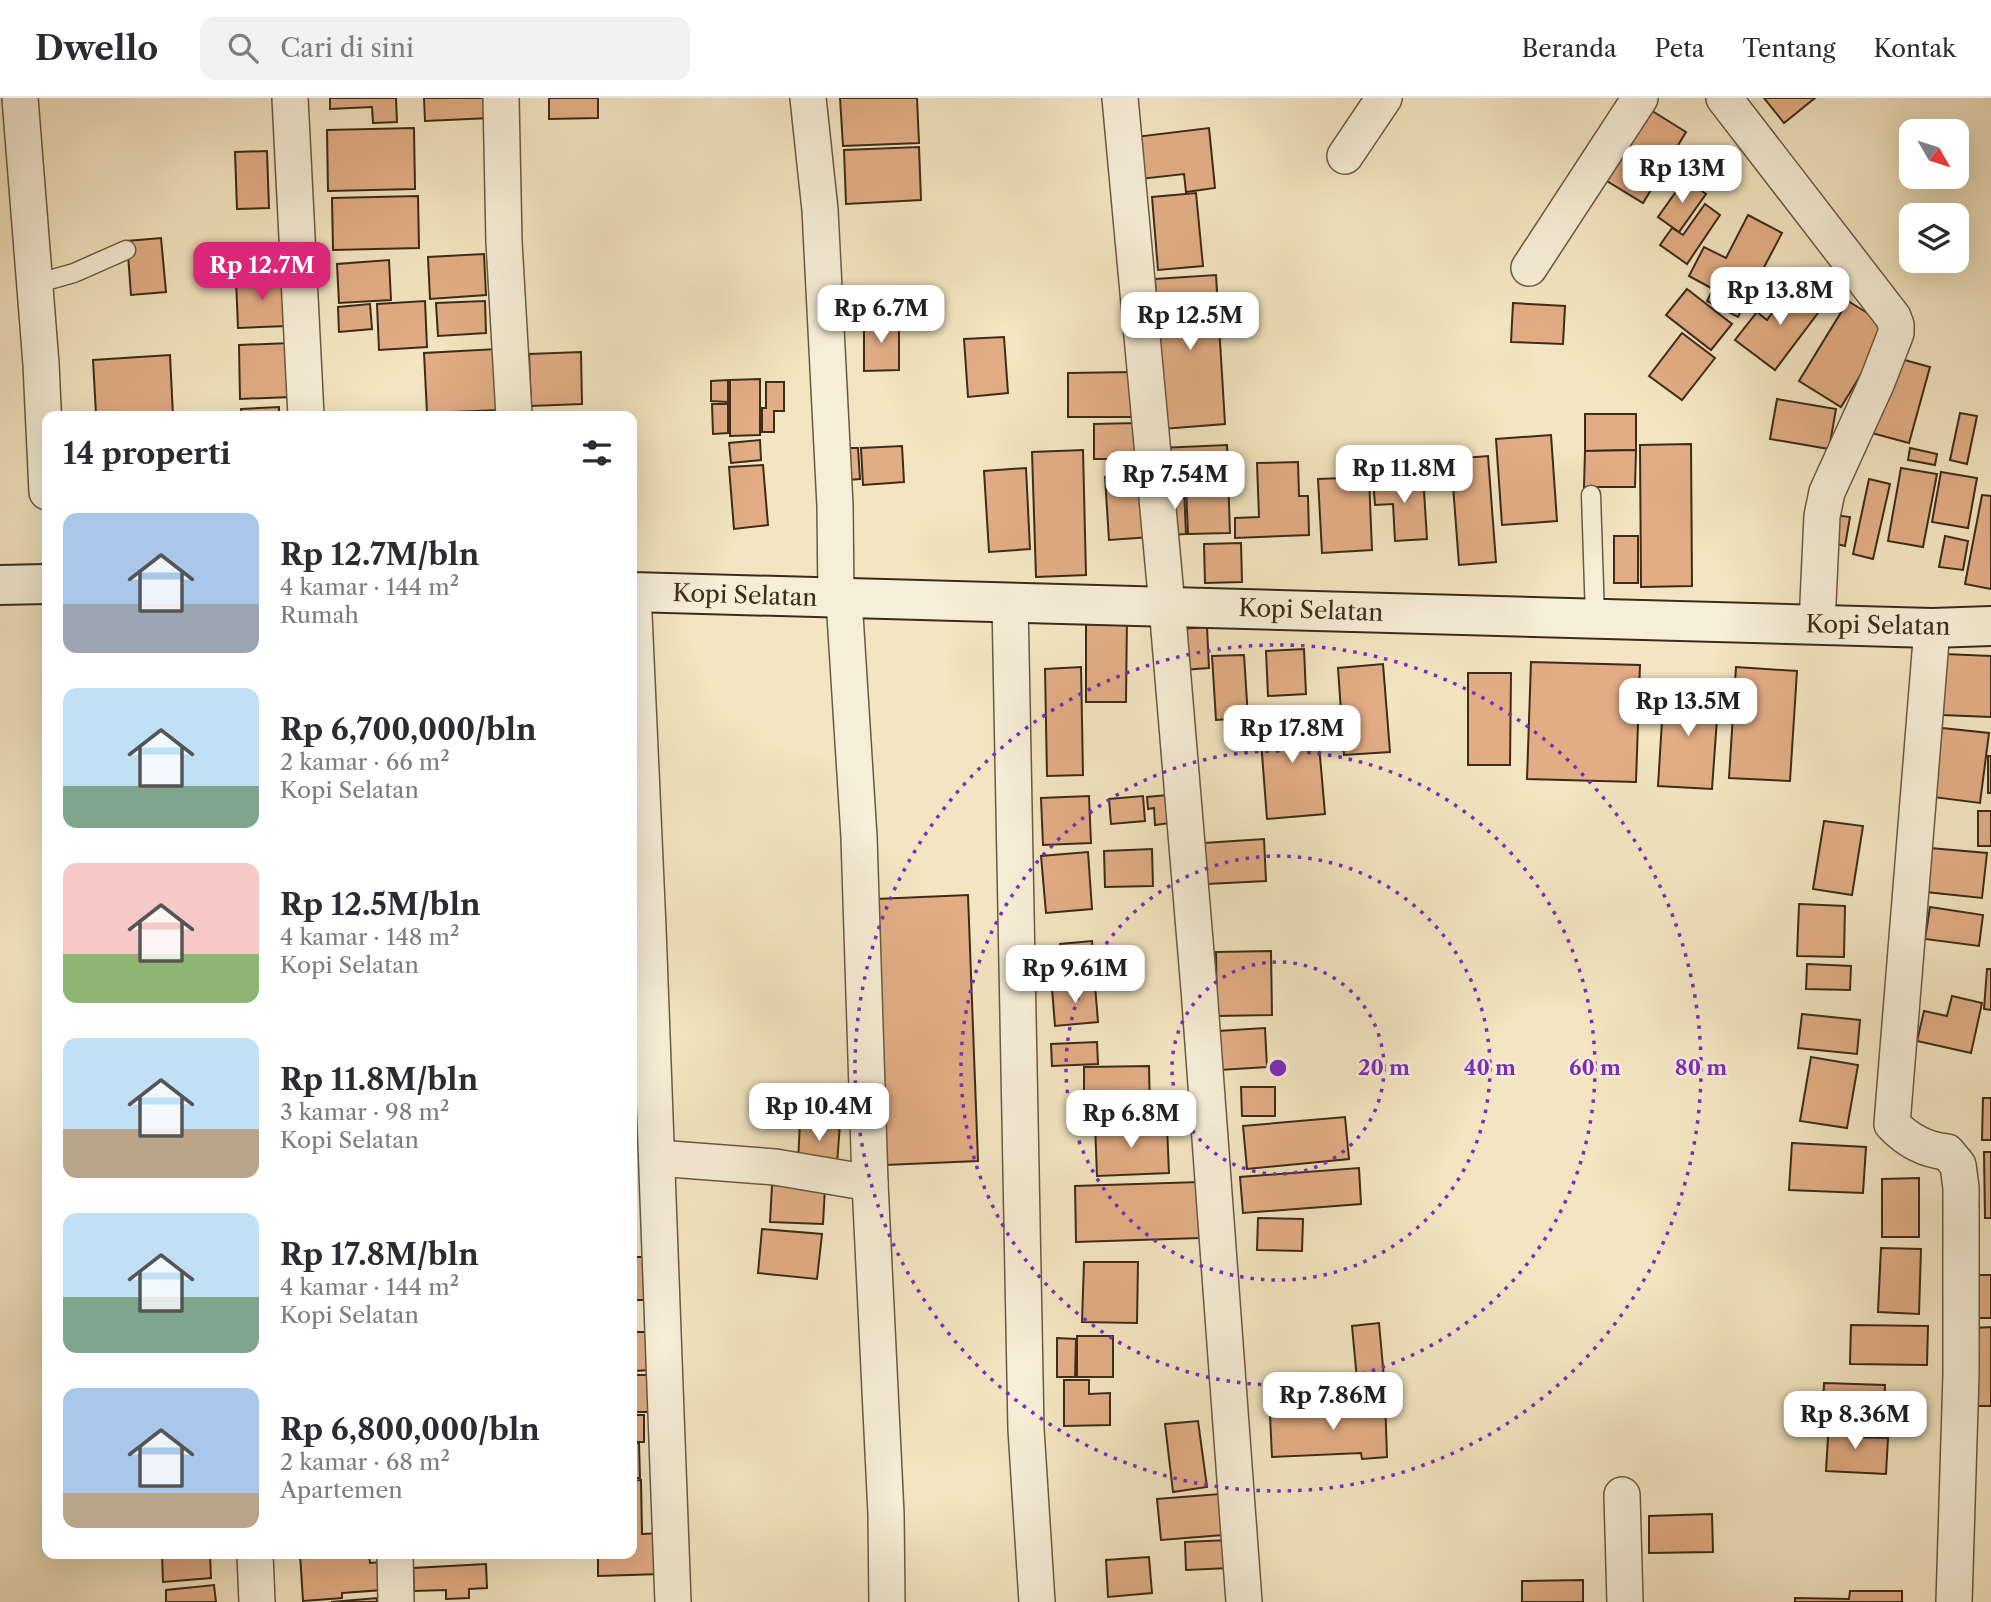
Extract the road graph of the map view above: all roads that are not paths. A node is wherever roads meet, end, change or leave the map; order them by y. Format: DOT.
graph roads {
  1 [pos="20,98"];
  2 [pos="290,98"];
  3 [pos="501,98"];
  4 [pos="808,98"];
  5 [pos="1120,98"];
  6 [pos="1384,98"];
  7 [pos="1640,98"];
  8 [pos="1724,98"];
  9 [pos="1345,156"];
  10 [pos="126,250"];
  11 [pos="1529,268"];
  12 [pos="35,284"];
  13 [pos="42,411"];
  14 [pos="306,411"];
  15 [pos="514,411"];
  16 [pos="1591,495"];
  17 [pos="0,584"];
  18 [pos="42,584"];
  19 [pos="637,592"];
  20 [pos="840,598"];
  21 [pos="1010,602"];
  22 [pos="1167,606"];
  23 [pos="1595,618"];
  24 [pos="1817,624"];
  25 [pos="1991,626"];
  26 [pos="1932,628"];
  27 [pos="637,686"];
  28 [pos="657,1158"];
  29 [pos="870,1183"];
  30 [pos="1622,1495"];
  31 [pos="255,1559"];
  32 [pos="395,1559"];
  33 [pos="257,1602"];
  34 [pos="396,1602"];
  35 [pos="673,1602"];
  36 [pos="887,1602"];
  37 [pos="1037,1602"];
  38 [pos="1244,1602"];
  39 [pos="1625,1602"];
  40 [pos="1954,1602"];
  1 -- 12 [label="street"];
  2 -- 14 [label="street"];
  3 -- 15 [label="street"];
  4 -- 20 [label="street"];
  5 -- 22 [label="street"];
  6 -- 9 [label="street"];
  7 -- 11 [label="street"];
  8 -- 24 [label="street"];
  10 -- 12 [label="lane"];
  12 -- 13 [label="street"];
  16 -- 23 [label="lane"];
  17 -- 18 [label="street"];
  19 -- 20 [label="street, Kopi Selatan"];
  20 -- 21 [label="street, Kopi Selatan"];
  20 -- 29 [label="street"];
  21 -- 22 [label="street, Kopi Selatan"];
  21 -- 37 [label="street"];
  22 -- 23 [label="street, Kopi Selatan"];
  22 -- 38 [label="street"];
  23 -- 24 [label="street, Kopi Selatan"];
  24 -- 26 [label="street, Kopi Selatan"];
  25 -- 26 [label="street, Kopi Selatan"];
  26 -- 40 [label="street"];
  27 -- 28 [label="street"];
  28 -- 29 [label="street"];
  28 -- 35 [label="street"];
  29 -- 36 [label="street"];
  30 -- 39 [label="street"];
  31 -- 33 [label="street"];
  32 -- 34 [label="street"];
}
